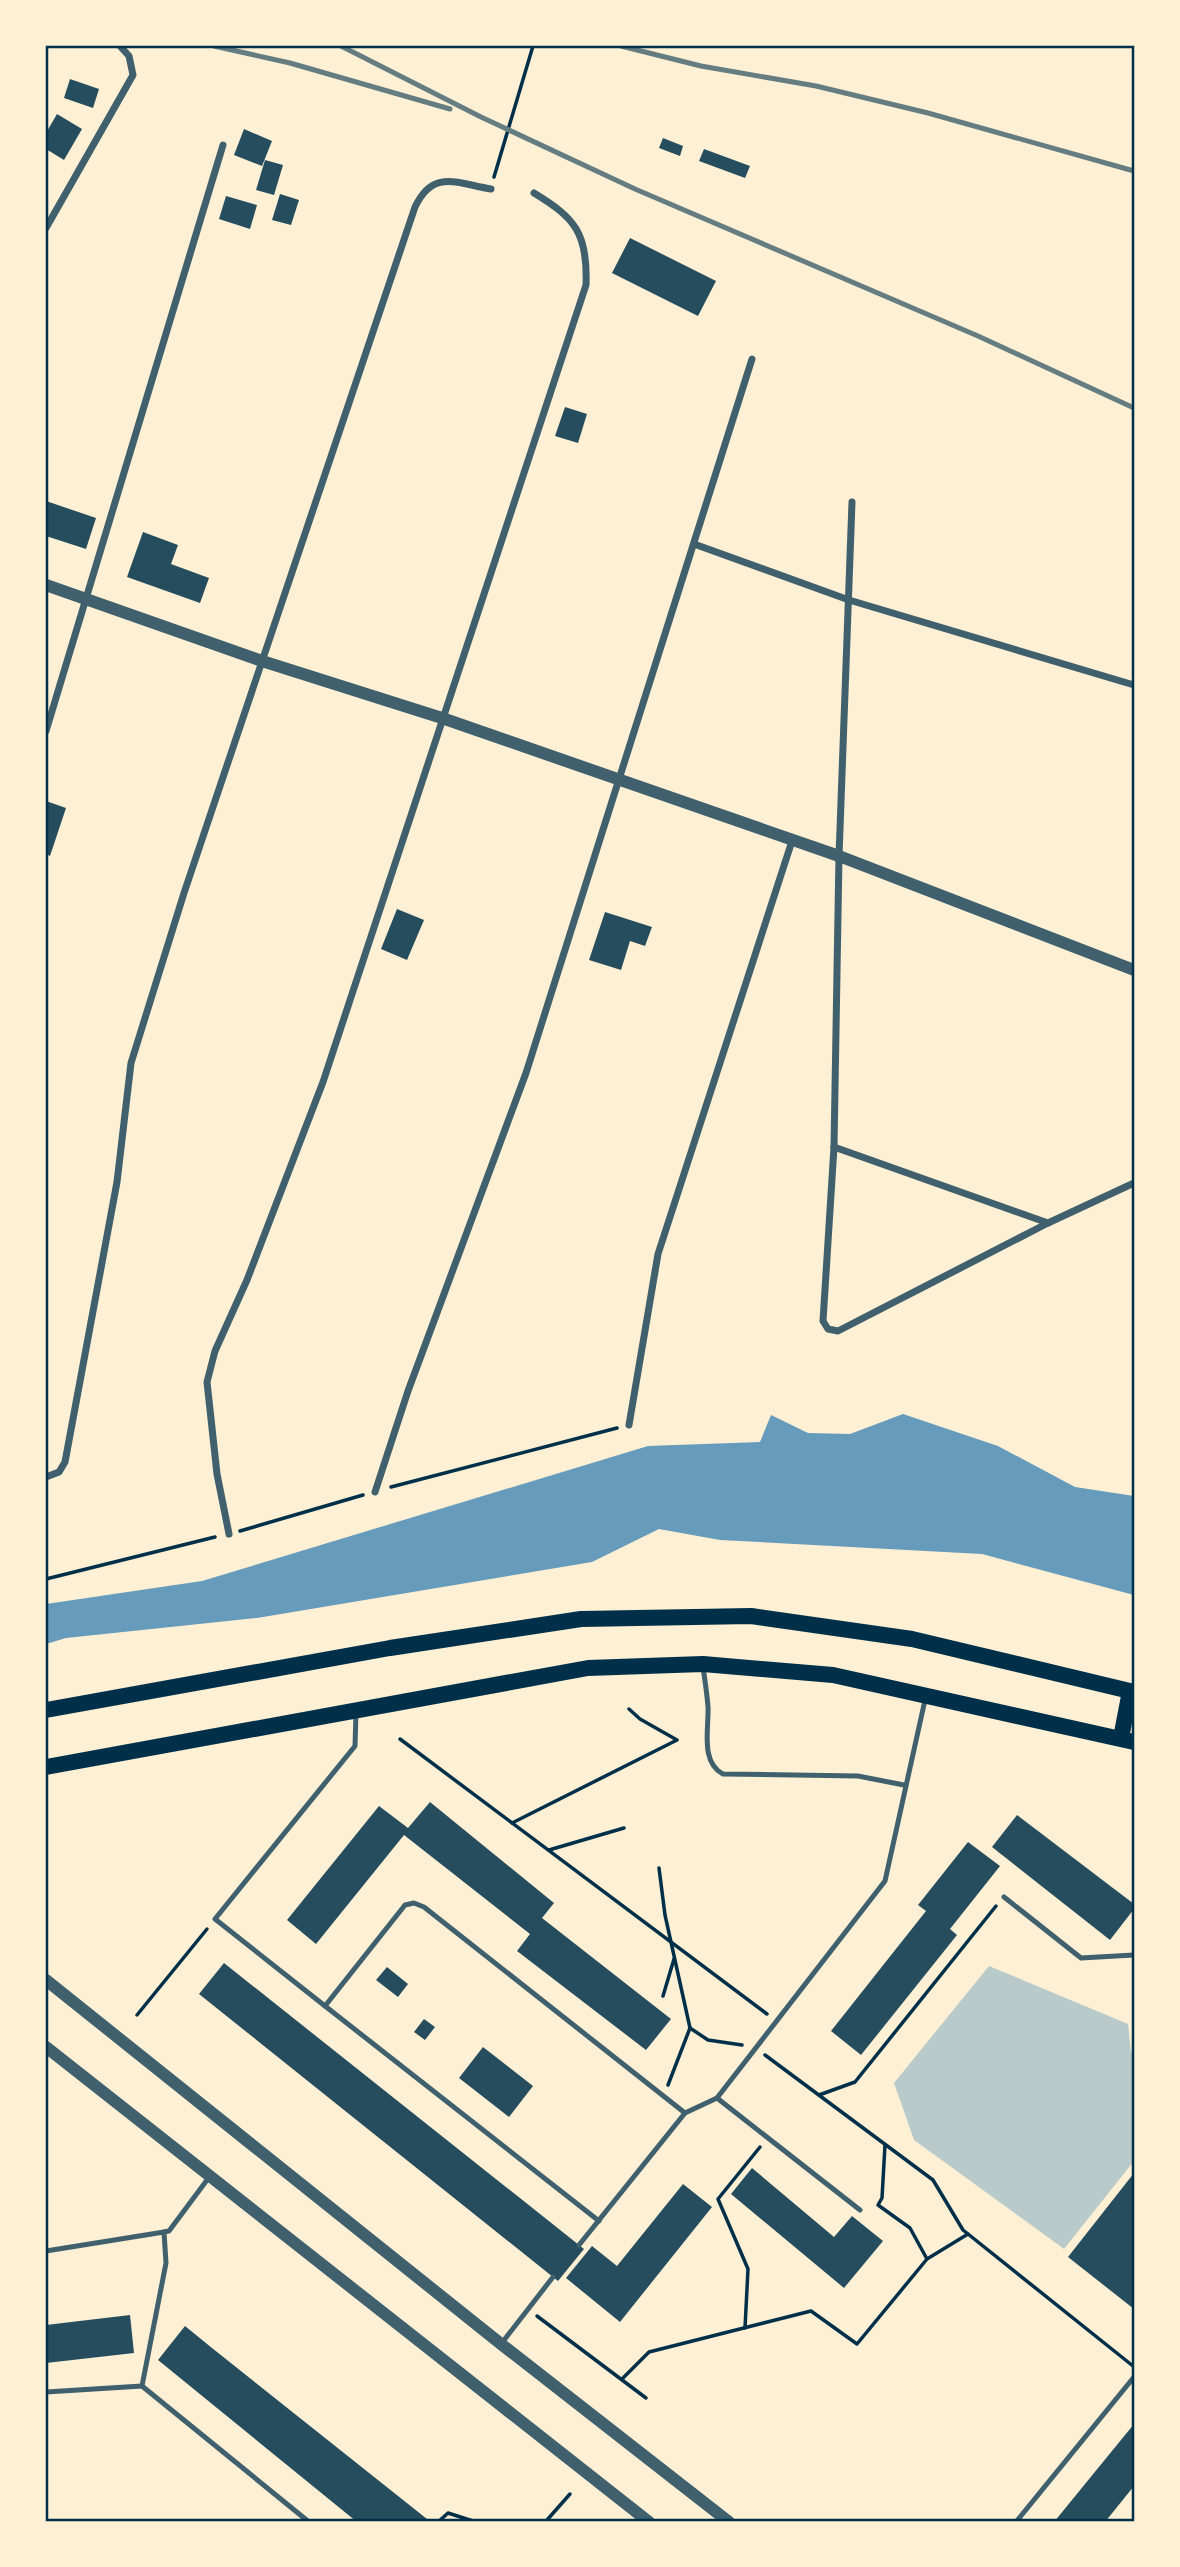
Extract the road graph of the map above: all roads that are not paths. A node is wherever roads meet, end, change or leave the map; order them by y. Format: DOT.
graph roads {
  1 [pos="120,46"];
  2 [pos="223,145"];
  3 [pos="491,189"];
  4 [pos="534,193"];
  5 [pos="46,228"];
  6 [pos="752,359"];
  7 [pos="852,502"];
  8 [pos="694,544"];
  9 [pos="46,585"];
  10 [pos="86,599"];
  11 [pos="849,600"];
  12 [pos="262,661"];
  13 [pos="1135,685"];
  14 [pos="442,718"];
  15 [pos="46,731"];
  16 [pos="620,779"];
  17 [pos="792,841"];
  18 [pos="839,856"];
  19 [pos="1135,970"];
  20 [pos="834,1147"];
  21 [pos="1135,1184"];
  22 [pos="1048,1223"];
  23 [pos="629,1424"];
  24 [pos="46,1477"];
  25 [pos="375,1492"];
  26 [pos="229,1534"];
  27 [pos="703,1664"];
  28 [pos="1132,1691"];
  29 [pos="926,1696"];
  30 [pos="356,1709"];
  31 [pos="46,1710"];
  32 [pos="1128,1740"];
  33 [pos="46,1767"];
  34 [pos="904,1785"];
  35 [pos="1003,1897"];
  36 [pos="1135,1955"];
  37 [pos="46,1980"];
  38 [pos="325,2006"];
  39 [pos="46,2047"];
  40 [pos="717,2098"];
  41 [pos="685,2113"];
  42 [pos="210,2176"];
  43 [pos="860,2210"];
  44 [pos="599,2221"];
  45 [pos="164,2232"];
  46 [pos="579,2245"];
  47 [pos="46,2251"];
  48 [pos="553,2277"];
  49 [pos="501,2344"];
  50 [pos="1135,2377"];
  51 [pos="142,2386"];
  52 [pos="46,2392"];
  53 [pos="309,2522"];
  54 [pos="649,2522"];
  55 [pos="729,2522"];
  56 [pos="1016,2522"];
  1 -- 5 [label="street"];
  2 -- 10 [label="street"];
  3 -- 12 [label="street"];
  4 -- 14 [label="street"];
  6 -- 8 [label="street"];
  7 -- 11 [label="street"];
  8 -- 11 [label="street"];
  8 -- 16 [label="street"];
  9 -- 10 [label="street"];
  10 -- 12 [label="street"];
  10 -- 15 [label="street"];
  11 -- 13 [label="street"];
  11 -- 18 [label="street"];
  12 -- 14 [label="street"];
  12 -- 24 [label="street"];
  14 -- 16 [label="street"];
  14 -- 26 [label="street"];
  16 -- 17 [label="street"];
  16 -- 25 [label="street"];
  17 -- 18 [label="street"];
  17 -- 23 [label="street"];
  18 -- 19 [label="street"];
  18 -- 20 [label="street"];
  20 -- 22 [label="street"];
  20 -- 22 [label="street"];
  21 -- 22 [label="street"];
  27 -- 29 [label="main road"];
  27 -- 30 [label="main road"];
  27 -- 34 [label="lane"];
  28 -- 31 [label="main road"];
  28 -- 32 [label="main road"];
  29 -- 32 [label="main road"];
  29 -- 34 [label="lane"];
  30 -- 33 [label="main road"];
  30 -- 38 [label="lane"];
  34 -- 40 [label="lane"];
  35 -- 36 [label="lane"];
  37 -- 49 [label="street"];
  38 -- 41 [label="lane"];
  38 -- 44 [label="lane"];
  39 -- 42 [label="street"];
  40 -- 41 [label="lane"];
  40 -- 43 [label="lane"];
  41 -- 44 [label="lane"];
  42 -- 45 [label="lane"];
  42 -- 54 [label="street"];
  44 -- 46 [label="lane"];
  45 -- 47 [label="lane"];
  45 -- 51 [label="lane"];
  48 -- 49 [label="lane"];
  49 -- 55 [label="street"];
  50 -- 56 [label="lane"];
  51 -- 52 [label="lane"];
  51 -- 53 [label="lane"];
}
